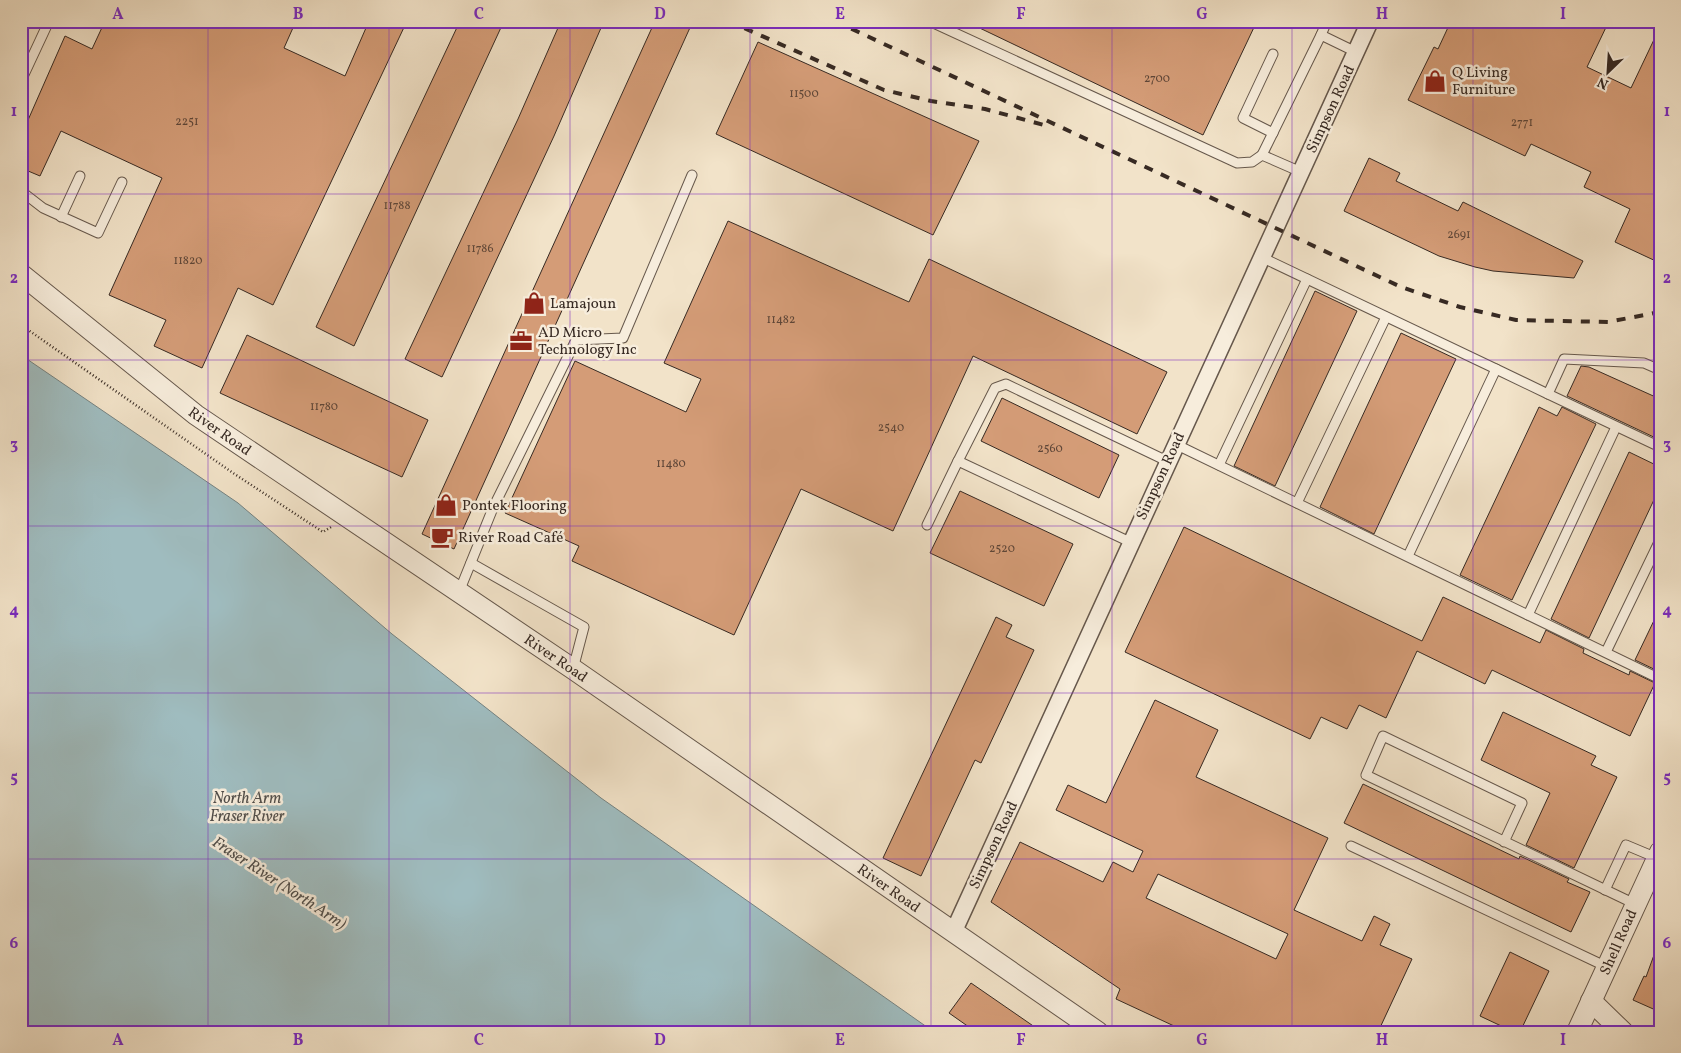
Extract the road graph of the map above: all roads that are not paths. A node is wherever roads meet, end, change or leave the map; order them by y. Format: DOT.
graph roads {
  1 [pos="49,21"];
  2 [pos="930,21"];
  3 [pos="1327,21"];
  4 [pos="1370,21"];
  5 [pos="1321,35"];
  6 [pos="1356,52"];
  7 [pos="1273,54"];
  8 [pos="21,81"];
  9 [pos="1273,133"];
  10 [pos="1262,155"];
  11 [pos="1300,172"];
  12 [pos="692,175"];
  13 [pos="80,176"];
  14 [pos="122,182"];
  15 [pos="21,191"];
  16 [pos="61,217"];
  17 [pos="1261,257"];
  18 [pos="21,274"];
  19 [pos="1308,279"];
  20 [pos="1386,317"];
  21 [pos="1496,369"];
  22 [pos="1660,370"];
  23 [pos="1548,394"];
  24 [pos="1616,427"];
  25 [pos="1175,444"];
  26 [pos="1660,447"];
  27 [pos="958,461"];
  28 [pos="1167,461"];
  29 [pos="1219,465"];
  30 [pos="1297,503"];
  31 [pos="927,525"];
  32 [pos="1660,540"];
  33 [pos="1130,542"];
  34 [pos="1408,556"];
  35 [pos="471,563"];
  36 [pos="459,593"];
  37 [pos="1528,615"];
  38 [pos="1606,652"];
  39 [pos="572,669"];
  40 [pos="1660,679"];
  41 [pos="1504,842"];
  42 [pos="1351,846"];
  43 [pos="1658,855"];
  44 [pos="1605,890"];
  45 [pos="1636,904"];
  46 [pos="953,933"];
  47 [pos="1607,967"];
  48 [pos="1591,1001"];
  49 [pos="1098,1032"];
  50 [pos="1577,1032"];
  51 [pos="1623,1032"];
  1 -- 8 [label="lane"];
  2 -- 10 [label="lane"];
  3 -- 5 [label="lane"];
  4 -- 6 [label="street, Simpson Road"];
  5 -- 6 [label="lane"];
  5 -- 9 [label="lane"];
  6 -- 11 [label="street, Simpson Road"];
  7 -- 9 [label="lane"];
  9 -- 10 [label="lane"];
  10 -- 11 [label="lane"];
  11 -- 17 [label="street, Simpson Road"];
  12 -- 35 [label="lane"];
  13 -- 16 [label="lane"];
  14 -- 16 [label="lane"];
  15 -- 16 [label="lane"];
  17 -- 19 [label="lane"];
  17 -- 25 [label="street, Simpson Road"];
  18 -- 36 [label="street, River Road"];
  19 -- 20 [label="lane"];
  19 -- 29 [label="lane"];
  20 -- 21 [label="lane"];
  20 -- 30 [label="lane"];
  21 -- 23 [label="lane"];
  21 -- 34 [label="lane"];
  22 -- 23 [label="lane"];
  23 -- 24 [label="lane"];
  24 -- 26 [label="lane"];
  24 -- 37 [label="lane"];
  25 -- 28 [label="street, Simpson Road"];
  25 -- 29 [label="lane"];
  27 -- 28 [label="lane"];
  27 -- 31 [label="lane"];
  27 -- 33 [label="lane"];
  28 -- 33 [label="street, Simpson Road"];
  29 -- 30 [label="lane"];
  30 -- 34 [label="lane"];
  32 -- 38 [label="lane"];
  33 -- 46 [label="street, Simpson Road"];
  34 -- 37 [label="lane"];
  35 -- 36 [label="lane"];
  35 -- 39 [label="lane"];
  36 -- 39 [label="street, River Road"];
  37 -- 38 [label="lane"];
  38 -- 40 [label="lane"];
  39 -- 46 [label="street, River Road"];
  41 -- 41 [label="lane"];
  41 -- 44 [label="lane"];
  42 -- 47 [label="lane"];
  43 -- 44 [label="lane"];
  43 -- 45 [label="street, Shell Road"];
  44 -- 45 [label="lane"];
  45 -- 47 [label="street, Shell Road"];
  46 -- 49 [label="street, River Road"];
  47 -- 48 [label="street, Shell Road"];
  48 -- 50 [label="street, Shell Road"];
  48 -- 51 [label="street"];
}
